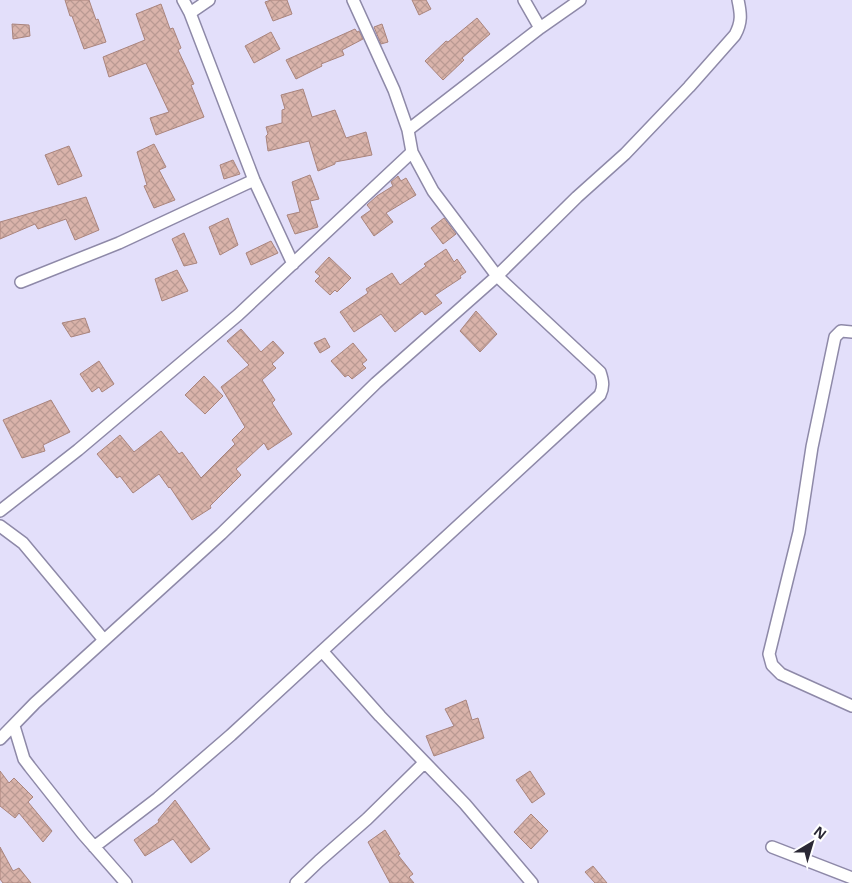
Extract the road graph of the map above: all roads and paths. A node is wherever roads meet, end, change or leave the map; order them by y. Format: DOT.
graph roads {
  1 [pos="183,0"];
  2 [pos="209,0"];
  3 [pos="353,0"];
  4 [pos="524,0"];
  5 [pos="580,0"];
  6 [pos="738,0"];
  7 [pos="190,13"];
  8 [pos="540,28"];
  9 [pos="408,130"];
  10 [pos="412,152"];
  11 [pos="254,180"];
  12 [pos="293,264"];
  13 [pos="497,276"];
  14 [pos="21,282"];
  15 [pos="852,332"];
  16 [pos="0,511"];
  17 [pos="0,526"];
  18 [pos="104,640"];
  19 [pos="322,651"];
  20 [pos="852,706"];
  21 [pos="14,726"];
  22 [pos="0,739"];
  23 [pos="424,763"];
  24 [pos="94,847"];
  25 [pos="772,847"];
  26 [pos="852,878"];
  27 [pos="531,882"];
  28 [pos="126,883"];
  29 [pos="296,883"];
  1 -- 7 [label="street"];
  2 -- 7 [label="street"];
  3 -- 9 [label="street"];
  4 -- 8 [label="street"];
  5 -- 8 [label="street"];
  6 -- 13 [label="street"];
  7 -- 11 [label="street"];
  8 -- 9 [label="street"];
  9 -- 10 [label="street"];
  10 -- 12 [label="street"];
  10 -- 13 [label="street"];
  11 -- 12 [label="street"];
  11 -- 14 [label="street"];
  12 -- 16 [label="street"];
  13 -- 18 [label="street"];
  13 -- 19 [label="street"];
  15 -- 20 [label="street"];
  17 -- 18 [label="street"];
  18 -- 21 [label="street"];
  19 -- 23 [label="street"];
  19 -- 24 [label="street"];
  21 -- 22 [label="street"];
  21 -- 24 [label="street"];
  23 -- 27 [label="street"];
  23 -- 29 [label="street"];
  24 -- 28 [label="street"];
  25 -- 26 [label="street"];
}
